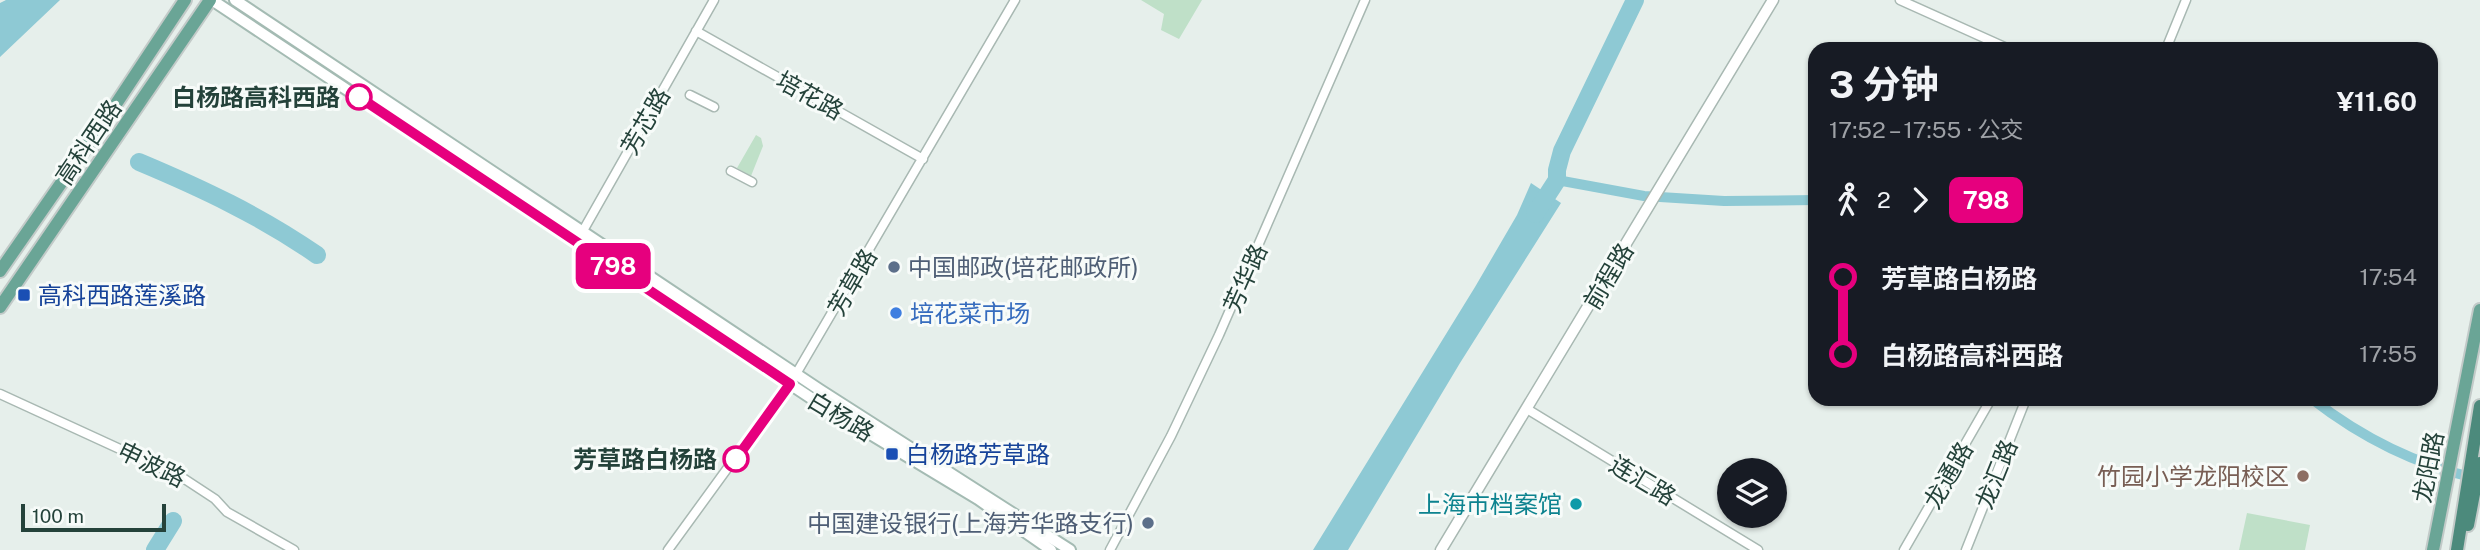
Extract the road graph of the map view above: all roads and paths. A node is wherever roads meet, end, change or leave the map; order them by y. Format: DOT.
graph roads {
  1 [pos="185,0"];
  2 [pos="211,0"];
  3 [pos="235,0"];
  4 [pos="714,0"];
  5 [pos="1015,0"];
  6 [pos="1365,0"];
  7 [pos="1773,0"];
  8 [pos="1900,0"];
  9 [pos="2186,0"];
  10 [pos="696,31"];
  11 [pos="1993,42"];
  12 [pos="2169,42"];
  13 [pos="690,94"];
  14 [pos="713,107"];
  15 [pos="923,159"];
  16 [pos="731,171"];
  17 [pos="752,182"];
  18 [pos="580,236"];
  19 [pos="0,271"];
  20 [pos="0,307"];
  21 [pos="2480,310"];
  22 [pos="793,379"];
  23 [pos="0,394"];
  24 [pos="1987,406"];
  25 [pos="2023,406"];
  26 [pos="2480,406"];
  27 [pos="1527,409"];
  28 [pos="2476,458"];
  29 [pos="2469,497"];
  30 [pos="294,550"];
  31 [pos="668,550"];
  32 [pos="1051,550"];
  33 [pos="1070,550"];
  34 [pos="1110,550"];
  35 [pos="1441,550"];
  36 [pos="1758,550"];
  37 [pos="1904,550"];
  38 [pos="1966,550"];
  39 [pos="2433,550"];
  40 [pos="2457,550"];
  41 [pos="2463,550"];
  1 -- 19 [label="main road, 高科西路"];
  2 -- 18 [label="main road, 白杨路"];
  2 -- 20 [label="main road, 高科西路"];
  3 -- 18 [label="main road, 白杨路"];
  4 -- 10 [label="street, 芳芯路"];
  5 -- 15 [label="street, 芳草路"];
  6 -- 34 [label="street, 芳华路"];
  7 -- 27 [label="street, 前程路"];
  8 -- 11 [label="street"];
  9 -- 12 [label="street"];
  10 -- 15 [label="street, 培花路"];
  10 -- 18 [label="street, 芳芯路"];
  13 -- 14 [label="street"];
  15 -- 22 [label="street, 芳草路"];
  16 -- 17 [label="street"];
  18 -- 22 [label="main road, 白杨路"];
  21 -- 39 [label="main road, 龙阳路"];
  22 -- 31 [label="street, 芳草路"];
  22 -- 32 [label="main road, 白杨路"];
  22 -- 33 [label="main road, 白杨路"];
  23 -- 30 [label="street, 申波路"];
  24 -- 37 [label="street, 龙通路"];
  25 -- 38 [label="street, 龙汇路"];
  26 -- 28 [label="highway"];
  27 -- 35 [label="street, 前程路"];
  27 -- 36 [label="street, 连汇路"];
  28 -- 29 [label="highway"];
  29 -- 40 [label="highway"];
  29 -- 41 [label="highway"];
}
